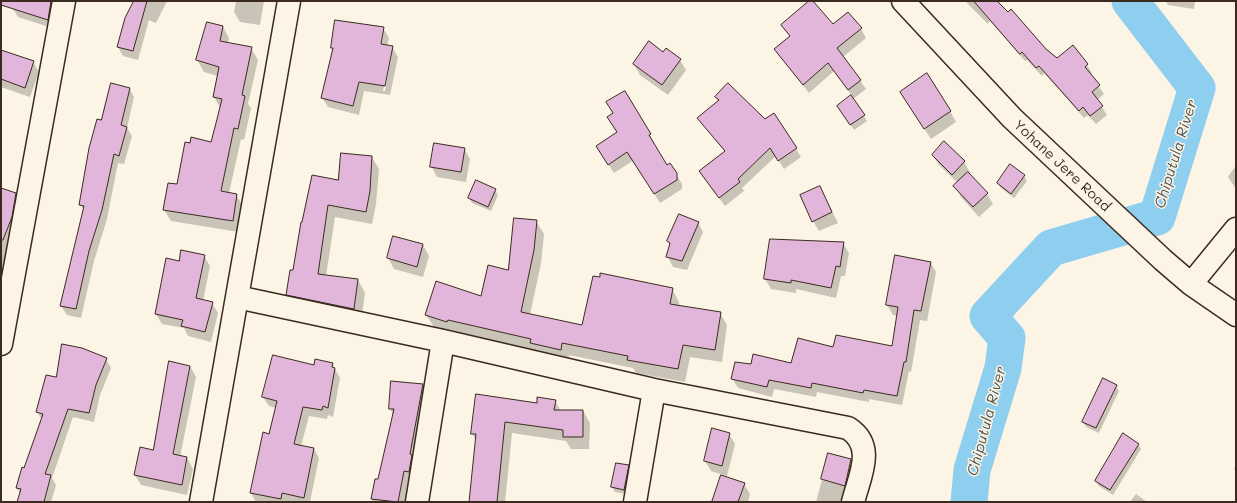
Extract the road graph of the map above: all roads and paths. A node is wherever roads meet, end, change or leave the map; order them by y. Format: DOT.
graph roads {
  1 [pos="64,1"];
  2 [pos="289,1"];
  3 [pos="903,1"];
  4 [pos="1236,229"];
  5 [pos="1191,284"];
  6 [pos="5,293"];
  7 [pos="237,298"];
  8 [pos="1236,315"];
  9 [pos="443,341"];
  10 [pos="1,344"];
  11 [pos="654,390"];
  12 [pos="201,502"];
  13 [pos="417,502"];
  14 [pos="635,502"];
  15 [pos="853,502"];
  1 -- 6 [label="street"];
  2 -- 7 [label="street"];
  3 -- 5 [label="street, Yohane Jere Road"];
  4 -- 5 [label="street"];
  5 -- 8 [label="street, Yohane Jere Road"];
  6 -- 10 [label="street"];
  7 -- 9 [label="street"];
  7 -- 12 [label="street"];
  9 -- 11 [label="street"];
  9 -- 13 [label="street"];
  11 -- 14 [label="street"];
  11 -- 15 [label="street"];
}
